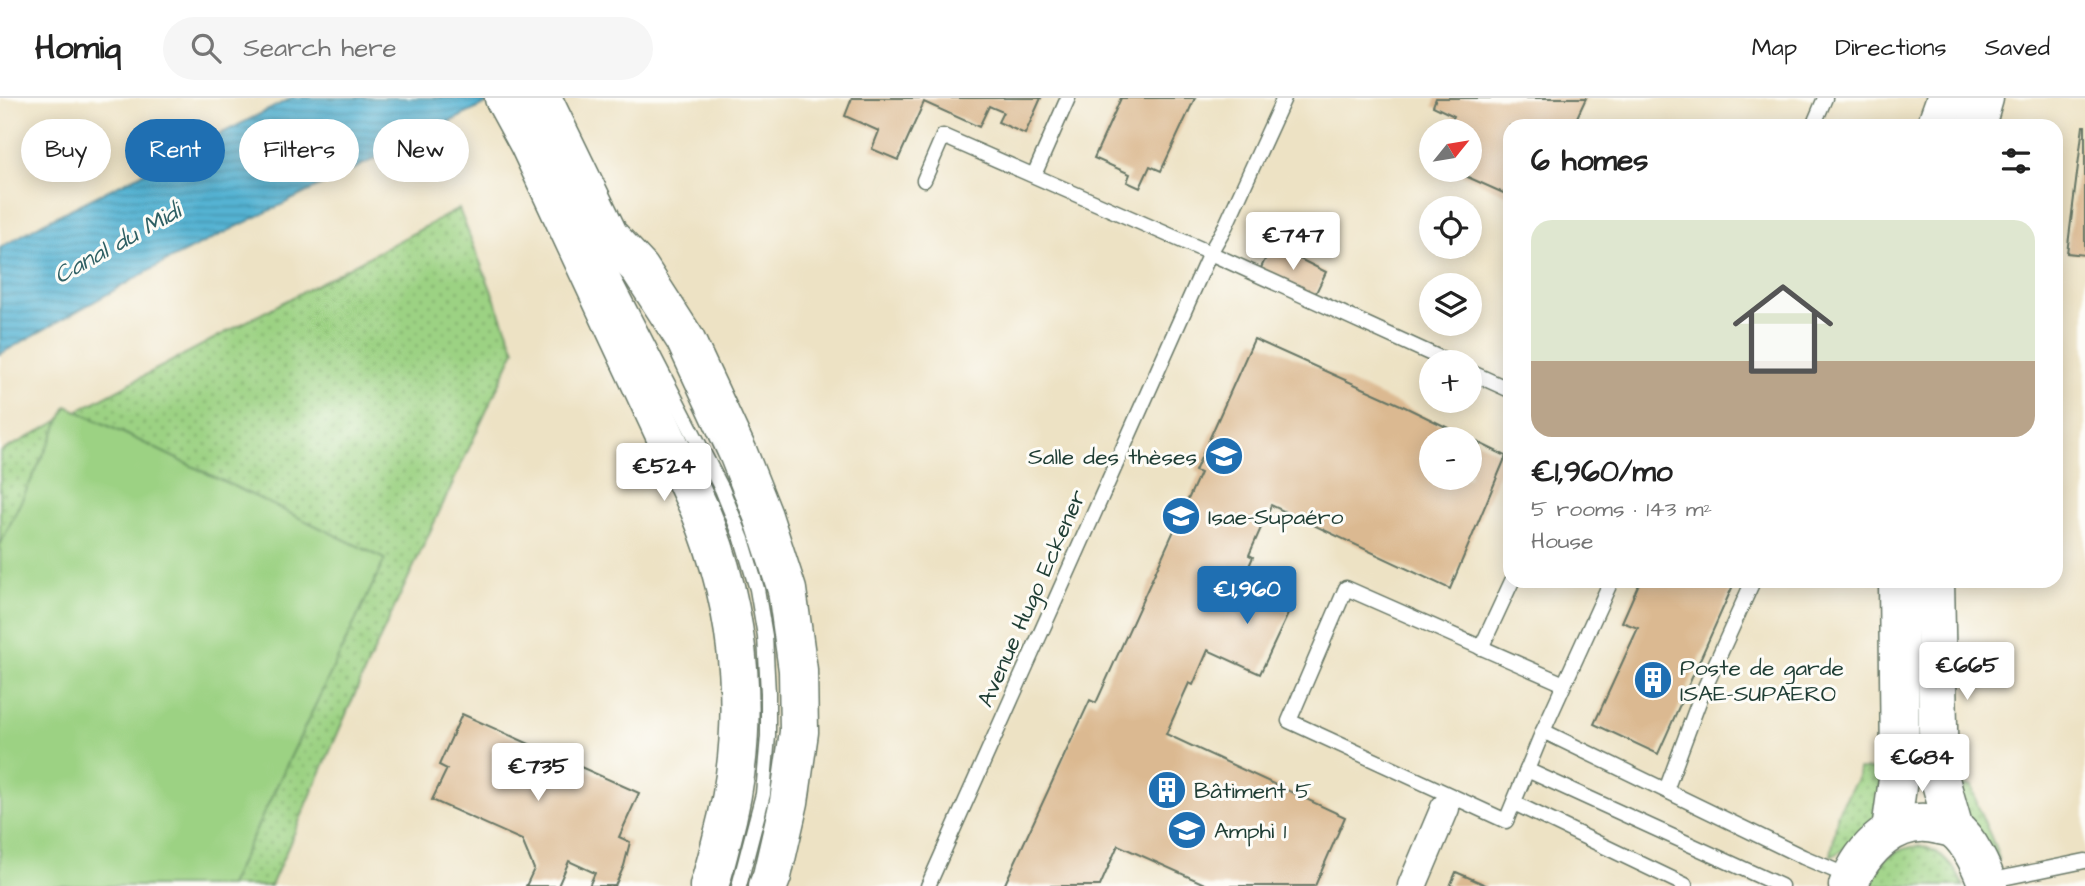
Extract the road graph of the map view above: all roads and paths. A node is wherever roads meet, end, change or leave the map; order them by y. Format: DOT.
graph roads {
  1 [pos="1068,98"];
  2 [pos="1284,98"];
  3 [pos="1825,98"];
  4 [pos="1945,98"];
  5 [pos="1984,98"];
  6 [pos="1816,119"];
  7 [pos="1938,119"];
  8 [pos="1978,119"];
  9 [pos="536,124"];
  10 [pos="1034,175"];
  11 [pos="924,180"];
  12 [pos="603,241"];
  13 [pos="1210,253"];
  14 [pos="1423,350"];
  15 [pos="1482,377"];
  16 [pos="1503,387"];
  17 [pos="1509,588"];
  18 [pos="1608,588"];
  19 [pos="1750,588"];
  20 [pos="1898,588"];
  21 [pos="1935,588"];
  22 [pos="1481,648"];
  23 [pos="1564,684"];
  24 [pos="1543,731"];
  25 [pos="1527,770"];
  26 [pos="1666,790"];
  27 [pos="1514,803"];
  28 [pos="1445,808"];
  29 [pos="1954,830"];
  30 [pos="1891,831"];
  31 [pos="2085,861"];
  32 [pos="1850,882"];
  33 [pos="1988,883"];
  34 [pos="709,886"];
  35 [pos="739,886"];
  36 [pos="768,886"];
  37 [pos="928,886"];
  38 [pos="1412,886"];
  39 [pos="1684,886"];
  40 [pos="1781,886"];
  1 -- 10 [label="lane"];
  2 -- 13 [label="lane, Avenue Hugo Eckener"];
  3 -- 6 [label="lane"];
  4 -- 7 [label="street"];
  5 -- 8 [label="street"];
  9 -- 12 [label="street"];
  9 -- 34 [label="street"];
  10 -- 11 [label="lane"];
  10 -- 13 [label="lane"];
  12 -- 35 [label="lane"];
  12 -- 36 [label="street"];
  13 -- 14 [label="lane"];
  13 -- 37 [label="lane, Avenue Hugo Eckener"];
  15 -- 16 [label="lane"];
  17 -- 22 [label="lane"];
  18 -- 23 [label="lane"];
  19 -- 26 [label="lane"];
  20 -- 30 [label="street"];
  21 -- 29 [label="street"];
  22 -- 23 [label="lane"];
  22 -- 27 [label="lane"];
  23 -- 24 [label="lane"];
  24 -- 25 [label="lane"];
  24 -- 26 [label="lane"];
  25 -- 27 [label="lane"];
  25 -- 40 [label="lane"];
  26 -- 32 [label="lane"];
  27 -- 39 [label="lane"];
  28 -- 38 [label="street"];
  29 -- 30 [label="street"];
  29 -- 33 [label="street"];
  30 -- 32 [label="street"];
  31 -- 33 [label="lane"];
}
